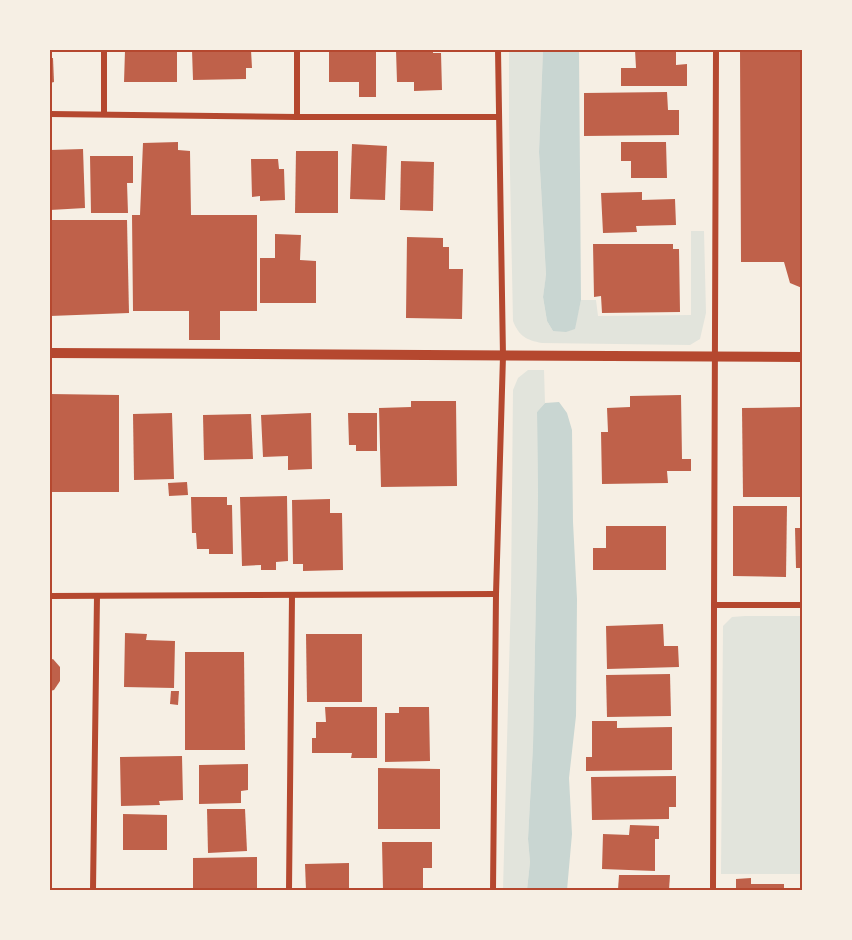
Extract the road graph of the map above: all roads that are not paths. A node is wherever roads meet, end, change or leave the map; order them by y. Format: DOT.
graph roads {
  1 [pos="104,50"];
  2 [pos="297,50"];
  3 [pos="498,50"];
  4 [pos="716,50"];
  5 [pos="50,114"];
  6 [pos="104,114"];
  7 [pos="297,117"];
  8 [pos="498,117"];
  9 [pos="50,353"];
  10 [pos="503,356"];
  11 [pos="714,356"];
  12 [pos="802,357"];
  13 [pos="496,594"];
  14 [pos="50,596"];
  15 [pos="97,596"];
  16 [pos="292,596"];
  17 [pos="714,605"];
  18 [pos="802,605"];
  19 [pos="93,891"];
  20 [pos="288,891"];
  21 [pos="493,891"];
  22 [pos="714,891"];
  1 -- 6 [label="street"];
  2 -- 7 [label="street"];
  3 -- 8 [label="street"];
  4 -- 11 [label="street"];
  5 -- 6 [label="street"];
  6 -- 7 [label="street"];
  7 -- 8 [label="street"];
  8 -- 10 [label="street"];
  9 -- 10 [label="street"];
  10 -- 11 [label="street"];
  10 -- 13 [label="street"];
  11 -- 12 [label="street"];
  11 -- 17 [label="street"];
  13 -- 16 [label="street"];
  13 -- 21 [label="street"];
  14 -- 15 [label="street"];
  15 -- 16 [label="street"];
  15 -- 19 [label="street"];
  16 -- 20 [label="street"];
  17 -- 18 [label="street"];
  17 -- 22 [label="street"];
}
